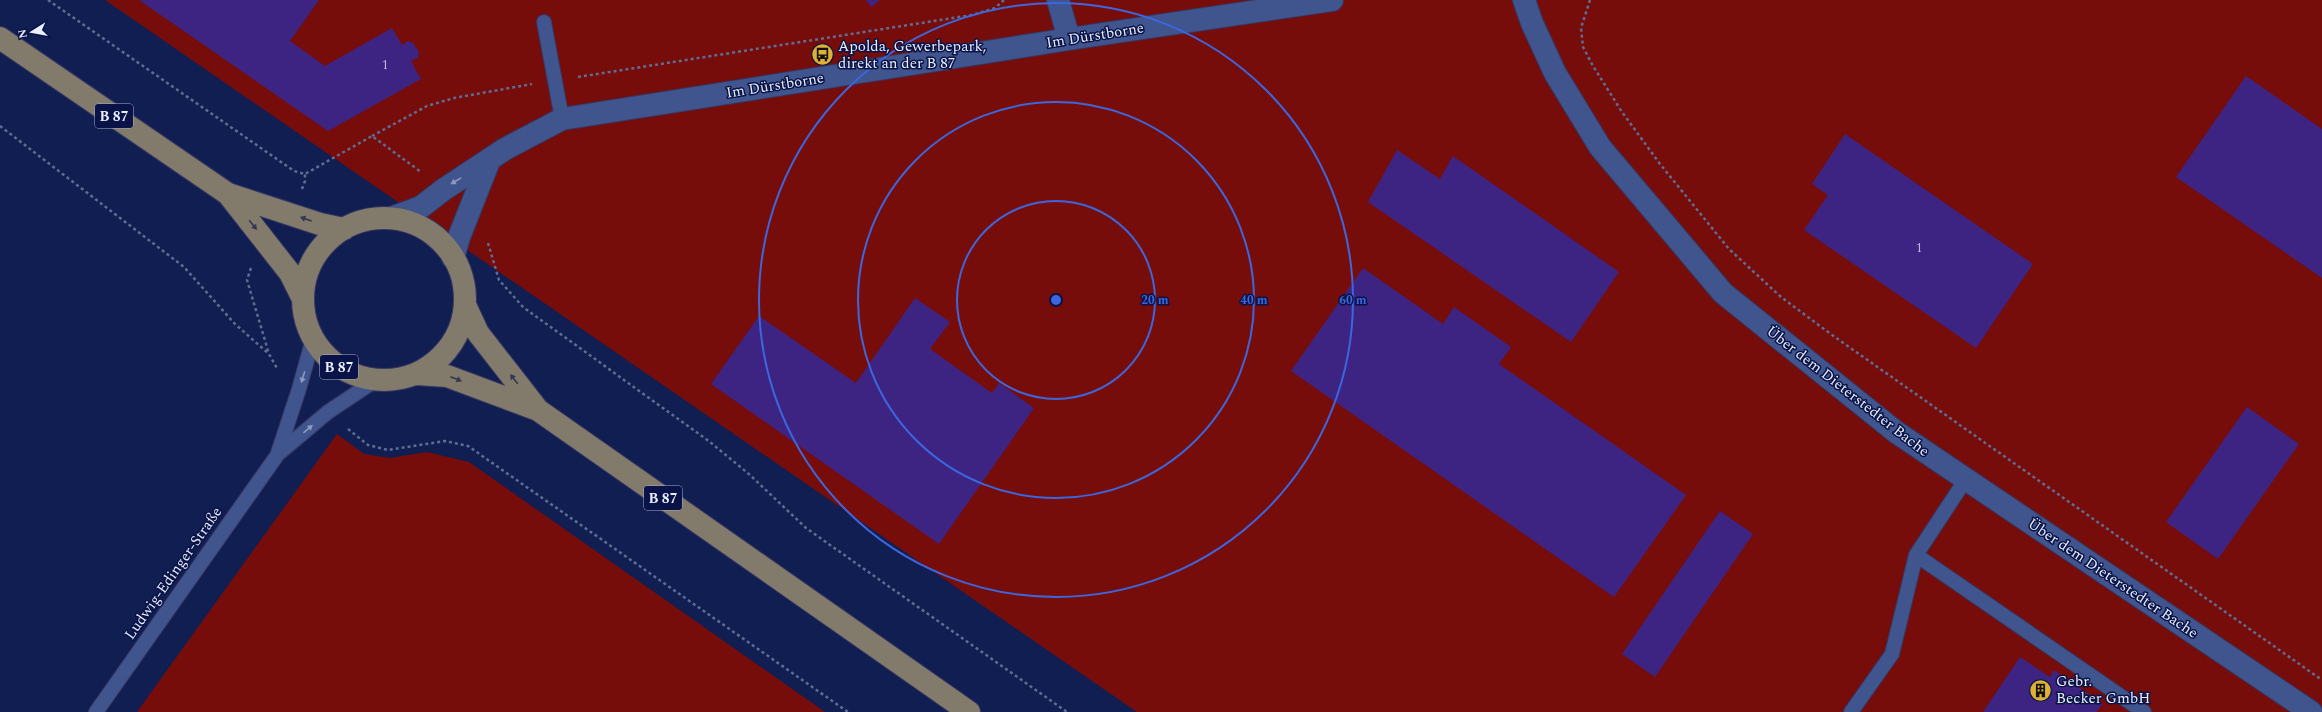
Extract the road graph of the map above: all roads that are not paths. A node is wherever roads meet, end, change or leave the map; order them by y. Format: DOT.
graph roads {
  1 [pos="1058,0"];
  2 [pos="1332,0"];
  3 [pos="1524,0"];
  4 [pos="544,22"];
  5 [pos="0,38"];
  6 [pos="1069,39"];
  7 [pos="562,119"];
  8 [pos="489,161"];
  9 [pos="228,194"];
  10 [pos="391,218"];
  11 [pos="344,228"];
  12 [pos="453,258"];
  13 [pos="302,297"];
  14 [pos="465,305"];
  15 [pos="313,339"];
  16 [pos="417,374"];
  17 [pos="376,380"];
  18 [pos="538,410"];
  19 [pos="278,454"];
  20 [pos="1966,479"];
  21 [pos="1916,555"];
  22 [pos="96,712"];
  23 [pos="969,712"];
  24 [pos="1851,712"];
  25 [pos="2144,712"];
  26 [pos="2311,712"];
  1 -- 6 [label="street"];
  2 -- 6 [label="street, Im Dürstborne"];
  3 -- 20 [label="street, Über dem Dieterstedter Bache"];
  4 -- 7 [label="lane"];
  5 -- 9 [label="main road, B 87"];
  6 -- 7 [label="street, Im Dürstborne"];
  7 -- 8 [label="street, Im Dürstborne"];
  8 -- 10 [label="street, Im Dürstborne, one-way"];
  8 -- 12 [label="street"];
  11 -- 9 [label="main road, B 87, one-way"];
  9 -- 13 [label="main road, B 87, one-way"];
  10 -- 11 [label="main road, B 87"];
  10 -- 12 [label="main road, B 87"];
  11 -- 13 [label="main road, B 87"];
  12 -- 14 [label="main road, B 87"];
  13 -- 15 [label="main road, B 87"];
  14 -- 16 [label="main road, B 87"];
  18 -- 14 [label="main road, B 87, one-way"];
  15 -- 17 [label="main road, B 87"];
  15 -- 19 [label="lane, Ludwig-Edinger-Straße, one-way"];
  16 -- 17 [label="main road, B 87"];
  16 -- 18 [label="main road, B 87, one-way"];
  19 -- 17 [label="lane, Ludwig-Edinger-Straße, one-way"];
  18 -- 23 [label="main road, B 87"];
  19 -- 22 [label="lane, Ludwig-Edinger-Straße"];
  20 -- 21 [label="lane"];
  20 -- 26 [label="street, Über dem Dieterstedter Bache"];
  21 -- 24 [label="lane"];
  21 -- 25 [label="lane"];
}
